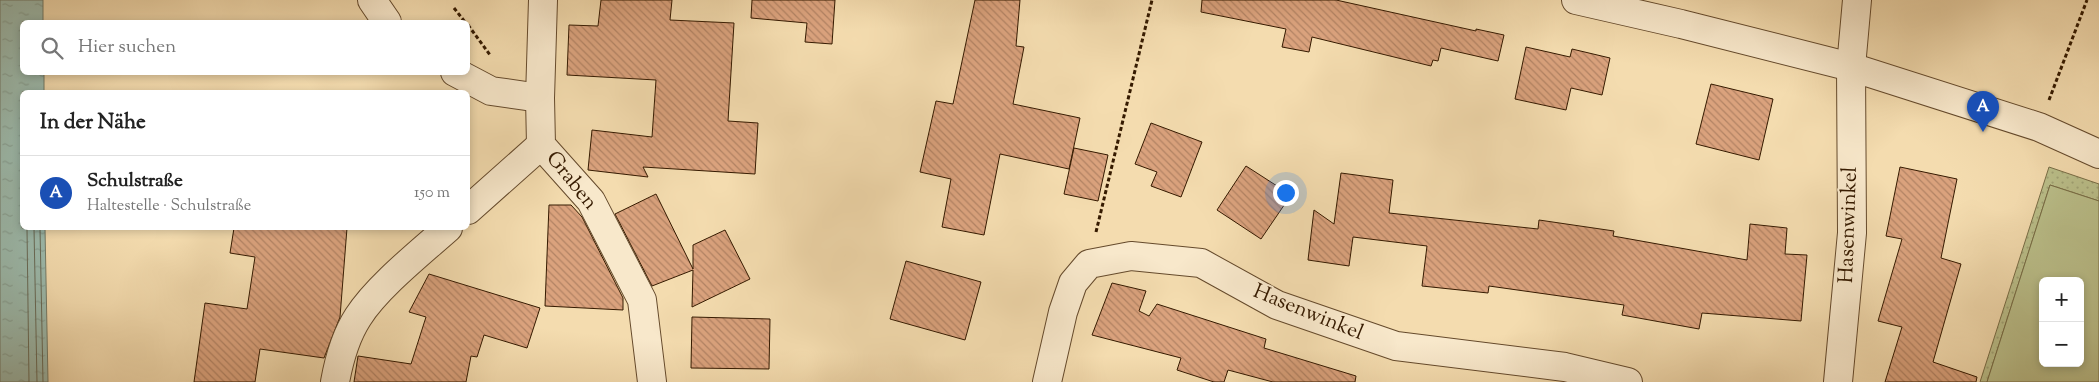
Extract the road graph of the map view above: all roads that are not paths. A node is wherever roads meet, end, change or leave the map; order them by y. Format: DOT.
graph roads {
  1 [pos="372,0"];
  2 [pos="543,0"];
  3 [pos="1576,0"];
  4 [pos="1857,0"];
  5 [pos="386,20"];
  6 [pos="1851,67"];
  7 [pos="461,75"];
  8 [pos="540,98"];
  9 [pos="541,145"];
  10 [pos="2099,154"];
  11 [pos="470,208"];
  12 [pos="446,230"];
  13 [pos="335,382"];
  14 [pos="652,382"];
  15 [pos="1047,382"];
  16 [pos="1628,382"];
  17 [pos="1838,382"];
  1 -- 5 [label="street"];
  2 -- 8 [label="street, Graben"];
  3 -- 6 [label="street"];
  4 -- 6 [label="street, Hasenwinkel"];
  6 -- 10 [label="street"];
  6 -- 17 [label="street, Hasenwinkel"];
  7 -- 8 [label="street"];
  8 -- 9 [label="street, Graben"];
  9 -- 11 [label="street"];
  9 -- 14 [label="street, Graben"];
  12 -- 13 [label="street"];
  15 -- 16 [label="street, Hasenwinkel"];
}
